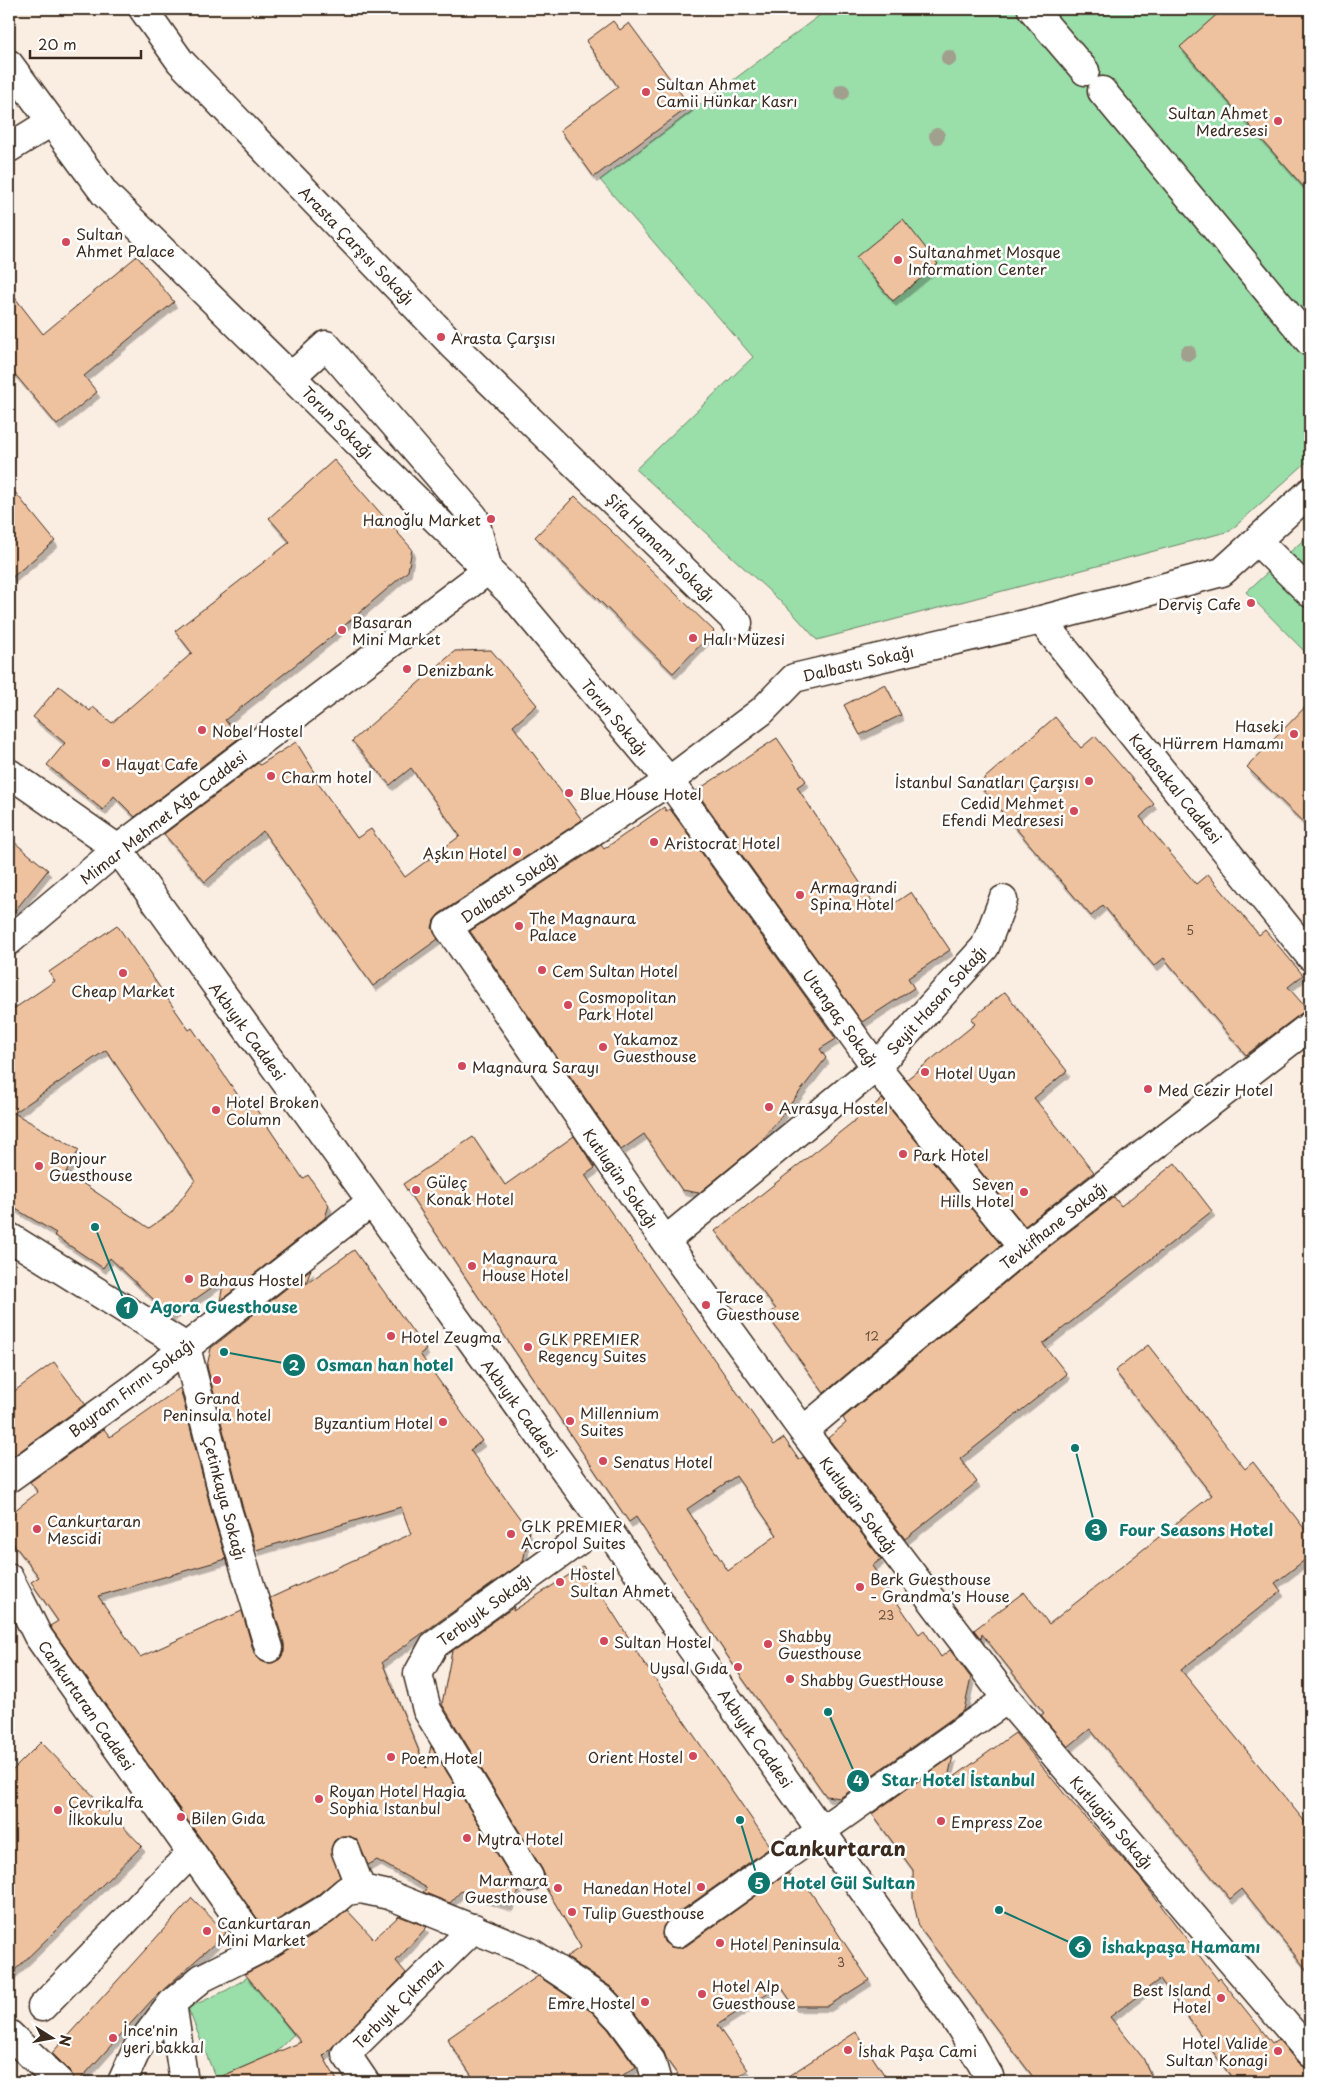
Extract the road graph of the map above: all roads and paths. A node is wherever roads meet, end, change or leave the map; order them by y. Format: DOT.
graph roads {
  1 [pos="143,9"];
  2 [pos="1032,9"];
  3 [pos="9,64"];
  4 [pos="48,118"];
  5 [pos="9,137"];
  6 [pos="9,148"];
  7 [pos="1310,342"];
  8 [pos="292,376"];
  9 [pos="584,471"];
  10 [pos="1310,492"];
  11 [pos="1257,541"];
  12 [pos="488,570"];
  13 [pos="1310,594"];
  14 [pos="1041,620"];
  15 [pos="738,623"];
  16 [pos="9,773"];
  17 [pos="676,791"];
  18 [pos="118,849"];
  19 [pos="1003,900"];
  20 [pos="448,927"];
  21 [pos="9,941"];
  22 [pos="1310,956"];
  23 [pos="1310,1026"];
  24 [pos="876,1067"];
  25 [pos="371,1202"];
  26 [pos="9,1237"];
  27 [pos="665,1241"];
  28 [pos="1023,1248"];
  29 [pos="186,1347"];
  30 [pos="803,1431"];
  31 [pos="9,1478"];
  32 [pos="603,1523"];
  33 [pos="9,1578"];
  34 [pos="269,1648"];
  35 [pos="1007,1699"];
  36 [pos="822,1832"];
  37 [pos="346,1851"];
  38 [pos="191,1853"];
  39 [pos="529,1877"];
  40 [pos="361,1889"];
  41 [pos="474,1928"];
  42 [pos="677,1934"];
  43 [pos="260,1949"];
  44 [pos="172,2003"];
  45 [pos="42,2007"];
  46 [pos="9,2034"];
  47 [pos="1310,2053"];
  48 [pos="59,2082"];
  49 [pos="122,2082"];
  50 [pos="184,2082"];
  51 [pos="365,2082"];
  52 [pos="657,2082"];
  53 [pos="990,2082"];
  1 -- 9 [label="street, Arasta Çarşısı Sokağı"];
  2 -- 7 [label="street"];
  3 -- 4 [label="street, Torun Sokağı"];
  4 -- 5 [label="street"];
  4 -- 6 [label="street"];
  4 -- 8 [label="street, Torun Sokağı"];
  8 -- 12 [label="street, Torun Sokağı"];
  8 -- 12 [label="street"];
  9 -- 15 [label="street, Şifa Hamamı Sokağı"];
  10 -- 11 [label="street, Dalbastı Sokağı"];
  11 -- 13 [label="street"];
  11 -- 14 [label="street, Dalbastı Sokağı"];
  12 -- 17 [label="street, Torun Sokağı"];
  12 -- 18 [label="street, Mimar Mehmet Ağa Caddesi"];
  14 -- 17 [label="street, Dalbastı Sokağı"];
  14 -- 22 [label="street, Kabasakal Caddesi"];
  16 -- 18 [label="street, Akbıyık Caddesi"];
  17 -- 20 [label="street, Dalbastı Sokağı"];
  17 -- 24 [label="street, Utangaç Sokağı"];
  18 -- 21 [label="street, Mimar Mehmet Ağa Caddesi"];
  18 -- 25 [label="street, Akbıyık Caddesi"];
  19 -- 24 [label="street, Seyit Hasan Sokağı"];
  20 -- 27 [label="street, Kutlugün Sokağı"];
  23 -- 28 [label="street, Tevkifhane Sokağı"];
  24 -- 27 [label="street, Seyit Hasan Sokağı"];
  24 -- 28 [label="street, Utangaç Sokağı"];
  25 -- 29 [label="street, Bayram Fırını Sokağı"];
  25 -- 32 [label="street, Akbıyık Caddesi"];
  26 -- 29 [label="street"];
  27 -- 30 [label="street, Kutlugün Sokağı"];
  28 -- 30 [label="street, Tevkifhane Sokağı"];
  29 -- 31 [label="street, Bayram Fırını Sokağı"];
  29 -- 34 [label="street, Çetinkaya Sokağı"];
  30 -- 35 [label="street, Kutlugün Sokağı"];
  32 -- 36 [label="street, Akbıyık Caddesi"];
  32 -- 39 [label="street, Terbıyık Sokağı"];
  33 -- 38 [label="street, Cankurtaran Caddesi"];
  35 -- 36 [label="street"];
  35 -- 47 [label="street, Kutlugün Sokağı"];
  36 -- 42 [label="street"];
  36 -- 53 [label="street, Akbıyık Caddesi"];
  37 -- 40 [label="street"];
  38 -- 43 [label="street, Cankurtaran Caddesi"];
  38 -- 45 [label="street"];
  40 -- 41 [label="street"];
  40 -- 43 [label="street"];
  41 -- 51 [label="street, Terbıyık Çıkmazı"];
  41 -- 52 [label="street"];
  43 -- 44 [label="street"];
  44 -- 49 [label="street"];
  44 -- 50 [label="street"];
  46 -- 48 [label="street"];
}
